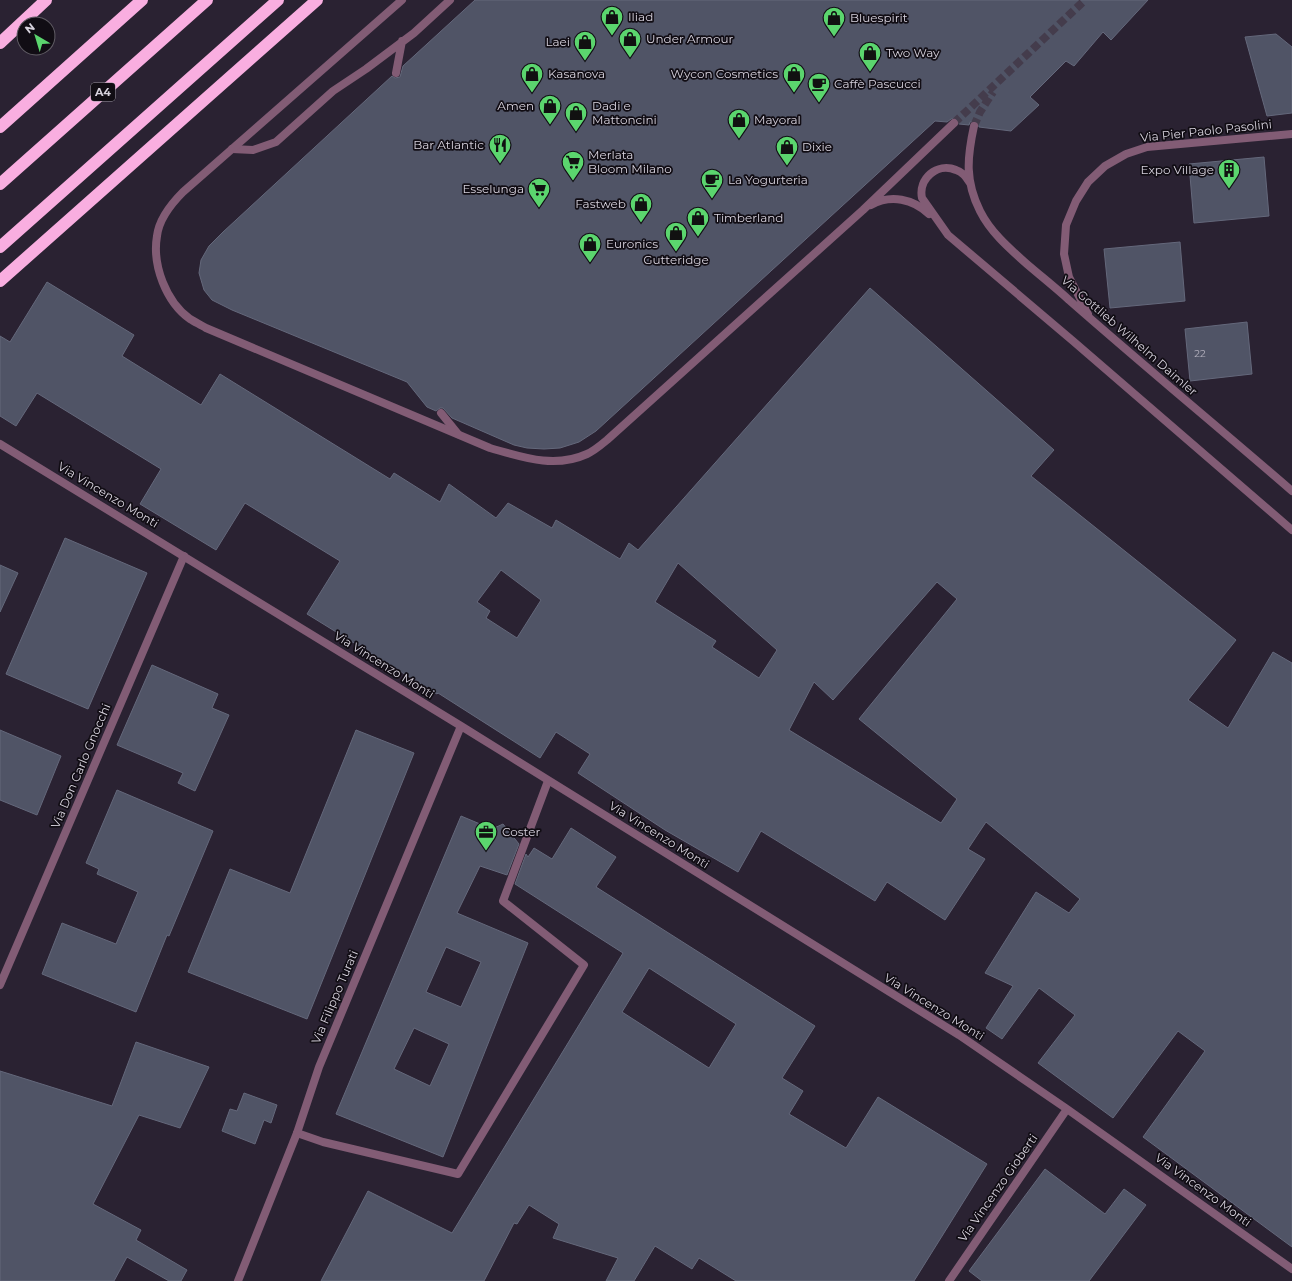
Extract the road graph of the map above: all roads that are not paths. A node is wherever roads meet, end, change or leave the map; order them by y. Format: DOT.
graph roads {
  1 [pos="46,0"];
  2 [pos="142,0"];
  3 [pos="207,0"];
  4 [pos="278,0"];
  5 [pos="317,0"];
  6 [pos="402,0"];
  7 [pos="450,0"];
  8 [pos="402,42"];
  9 [pos="0,43"];
  10 [pos="396,73"];
  11 [pos="954,123"];
  12 [pos="974,126"];
  13 [pos="0,127"];
  14 [pos="1292,134"];
  15 [pos="232,149"];
  16 [pos="970,183"];
  17 [pos="0,184"];
  18 [pos="863,210"];
  19 [pos="939,223"];
  20 [pos="0,246"];
  21 [pos="0,281"];
  22 [pos="1090,319"];
  23 [pos="441,413"];
  24 [pos="458,434"];
  25 [pos="0,444"];
  26 [pos="1292,491"];
  27 [pos="1292,530"];
  28 [pos="184,556"];
  29 [pos="461,726"];
  30 [pos="548,781"];
  31 [pos="0,986"];
  32 [pos="1067,1109"];
  33 [pos="297,1132"];
  34 [pos="1292,1269"];
  35 [pos="238,1281"];
  36 [pos="949,1281"];
  1 -- 9 [label="highway"];
  2 -- 13 [label="highway"];
  3 -- 17 [label="highway, A4"];
  4 -- 20 [label="highway"];
  5 -- 21 [label="highway"];
  6 -- 15 [label="street"];
  7 -- 8 [label="street"];
  8 -- 10 [label="street"];
  8 -- 15 [label="street"];
  11 -- 18 [label="street"];
  12 -- 16 [label="street"];
  14 -- 22 [label="street, Via Pier Paolo Pasolini"];
  15 -- 24 [label="street"];
  16 -- 19 [label="street"];
  16 -- 22 [label="street, Via Gottlieb Wilhelm Daimler"];
  18 -- 19 [label="street"];
  18 -- 24 [label="street"];
  19 -- 27 [label="street"];
  22 -- 26 [label="street, Via Gottlieb Wilhelm Daimler"];
  23 -- 24 [label="street"];
  25 -- 28 [label="street, Via Vincenzo Monti"];
  28 -- 29 [label="street, Via Vincenzo Monti"];
  28 -- 31 [label="street, Via Don Carlo Gnocchi"];
  29 -- 30 [label="street, Via Vincenzo Monti"];
  29 -- 33 [label="street, Via Filippo Turati"];
  30 -- 32 [label="street, Via Vincenzo Monti"];
  30 -- 33 [label="street"];
  32 -- 34 [label="street, Via Vincenzo Monti"];
  32 -- 36 [label="street, Via Vincenzo Gioberti"];
  33 -- 35 [label="street, Via Filippo Turati"];
}
